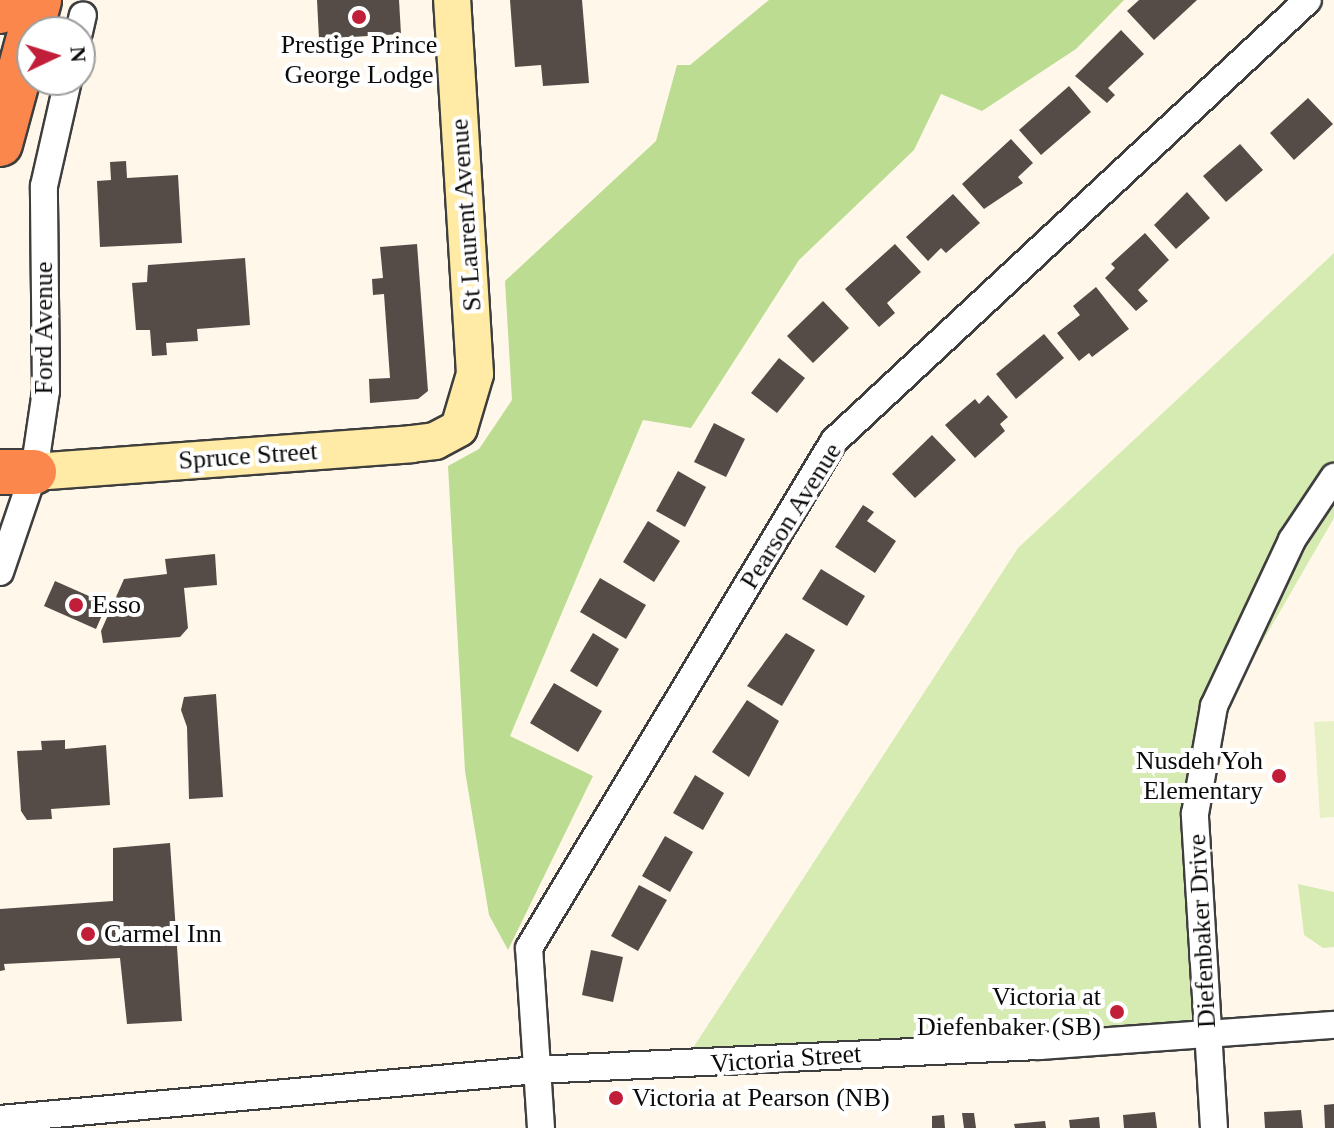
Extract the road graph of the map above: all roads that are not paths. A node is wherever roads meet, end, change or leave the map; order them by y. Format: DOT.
graph roads {
  1 [pos="3,0"];
  2 [pos="39,0"];
  3 [pos="452,0"];
  4 [pos="1308,0"];
  5 [pos="0,11"];
  6 [pos="64,96"];
  7 [pos="0,144"];
  8 [pos="459,428"];
  9 [pos="17,472"];
  10 [pos="1334,477"];
  11 [pos="0,572"];
  12 [pos="1334,1025"];
  13 [pos="1208,1035"];
  14 [pos="537,1070"];
  15 [pos="0,1119"];
  16 [pos="541,1128"];
  17 [pos="1214,1128"];
  1 -- 5 [label="highway"];
  2 -- 7 [label="highway"];
  3 -- 8 [label="street, St Laurent Avenue"];
  4 -- 14 [label="street, Pearson Avenue"];
  6 -- 9 [label="street, Ford Avenue"];
  8 -- 9 [label="street, Spruce Street"];
  9 -- 11 [label="street, Ford Avenue"];
  10 -- 13 [label="street, Diefenbaker Drive"];
  12 -- 13 [label="street, Victoria Street"];
  13 -- 14 [label="street, Victoria Street"];
  13 -- 17 [label="street, Diefenbaker Drive"];
  14 -- 15 [label="street, Victoria Street"];
  14 -- 16 [label="street, Pearson Avenue"];
}
